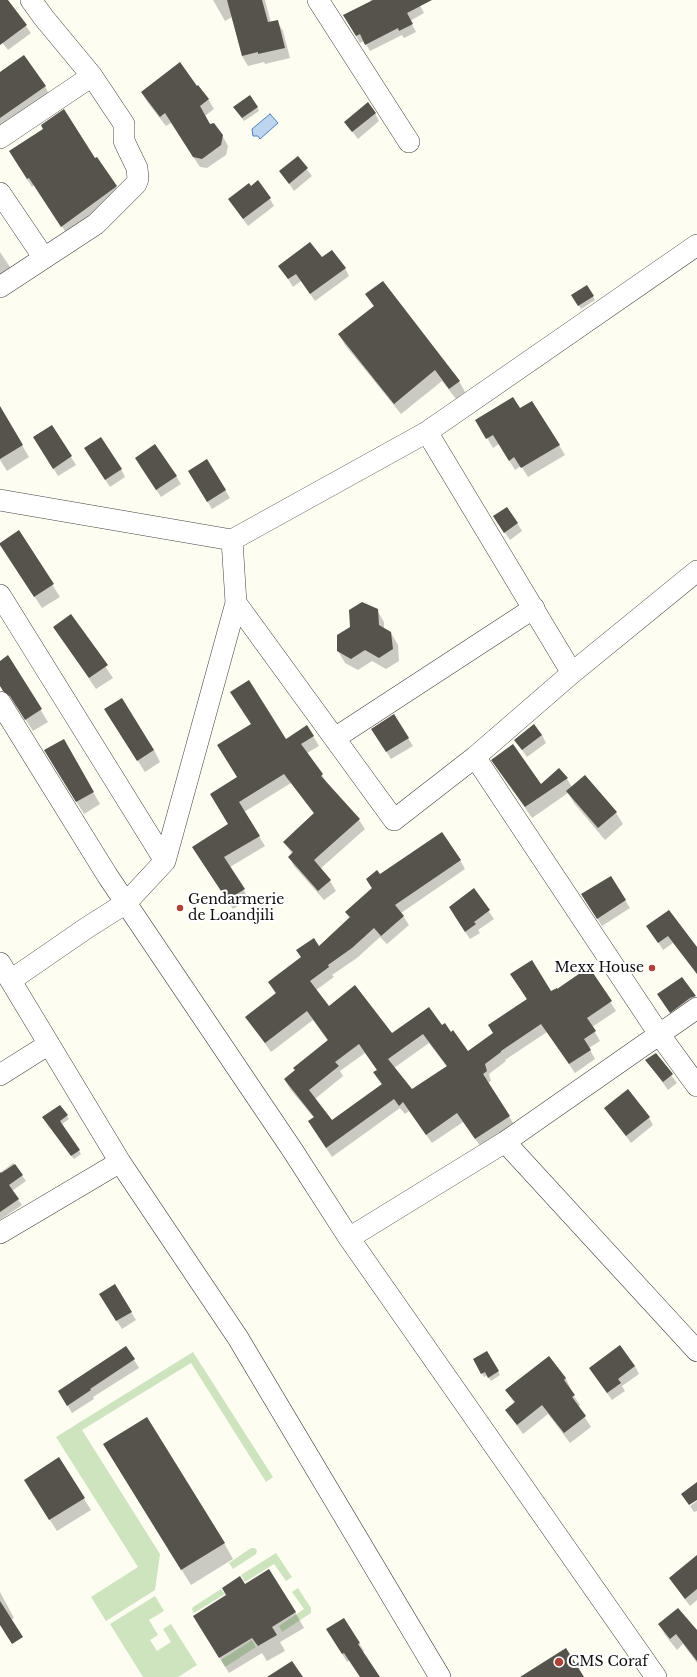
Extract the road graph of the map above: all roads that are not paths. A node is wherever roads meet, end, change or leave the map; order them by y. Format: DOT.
graph roads {
  1 [pos="31,0"];
  2 [pos="318,0"];
  3 [pos="92,76"];
  4 [pos="0,138"];
  5 [pos="409,142"];
  6 [pos="0,193"];
  7 [pos="697,245"];
  8 [pos="44,258"];
  9 [pos="0,287"];
  10 [pos="427,432"];
  11 [pos="0,500"];
  12 [pos="232,540"];
  13 [pos="697,571"];
  14 [pos="0,595"];
  15 [pos="236,603"];
  16 [pos="534,608"];
  17 [pos="572,673"];
  18 [pos="0,702"];
  19 [pos="335,738"];
  20 [pos="476,757"];
  21 [pos="165,861"];
  22 [pos="126,903"];
  23 [pos="0,963"];
  24 [pos="11,980"];
  25 [pos="697,1008"];
  26 [pos="659,1034"];
  27 [pos="49,1044"];
  28 [pos="0,1075"];
  29 [pos="697,1086"];
  30 [pos="505,1142"];
  31 [pos="120,1162"];
  32 [pos="0,1233"];
  33 [pos="349,1238"];
  34 [pos="697,1351"];
  35 [pos="440,1677"];
  36 [pos="656,1677"];
  1 -- 3 [label="street"];
  2 -- 5 [label="street"];
  3 -- 4 [label="street"];
  3 -- 8 [label="street"];
  6 -- 8 [label="street"];
  7 -- 10 [label="street"];
  8 -- 9 [label="street"];
  10 -- 12 [label="street"];
  10 -- 16 [label="street"];
  11 -- 12 [label="street"];
  12 -- 15 [label="street"];
  13 -- 17 [label="street"];
  14 -- 21 [label="street"];
  15 -- 19 [label="street"];
  15 -- 21 [label="street"];
  16 -- 17 [label="street"];
  16 -- 19 [label="street"];
  17 -- 20 [label="street"];
  18 -- 22 [label="street"];
  19 -- 20 [label="street"];
  20 -- 26 [label="street"];
  21 -- 22 [label="street"];
  22 -- 24 [label="street"];
  22 -- 33 [label="street"];
  23 -- 24 [label="street"];
  24 -- 27 [label="street"];
  25 -- 26 [label="street"];
  26 -- 29 [label="street"];
  26 -- 30 [label="street"];
  27 -- 28 [label="street"];
  27 -- 31 [label="street"];
  30 -- 33 [label="street"];
  30 -- 34 [label="street"];
  31 -- 32 [label="street"];
  31 -- 35 [label="street"];
  33 -- 36 [label="street"];
}
